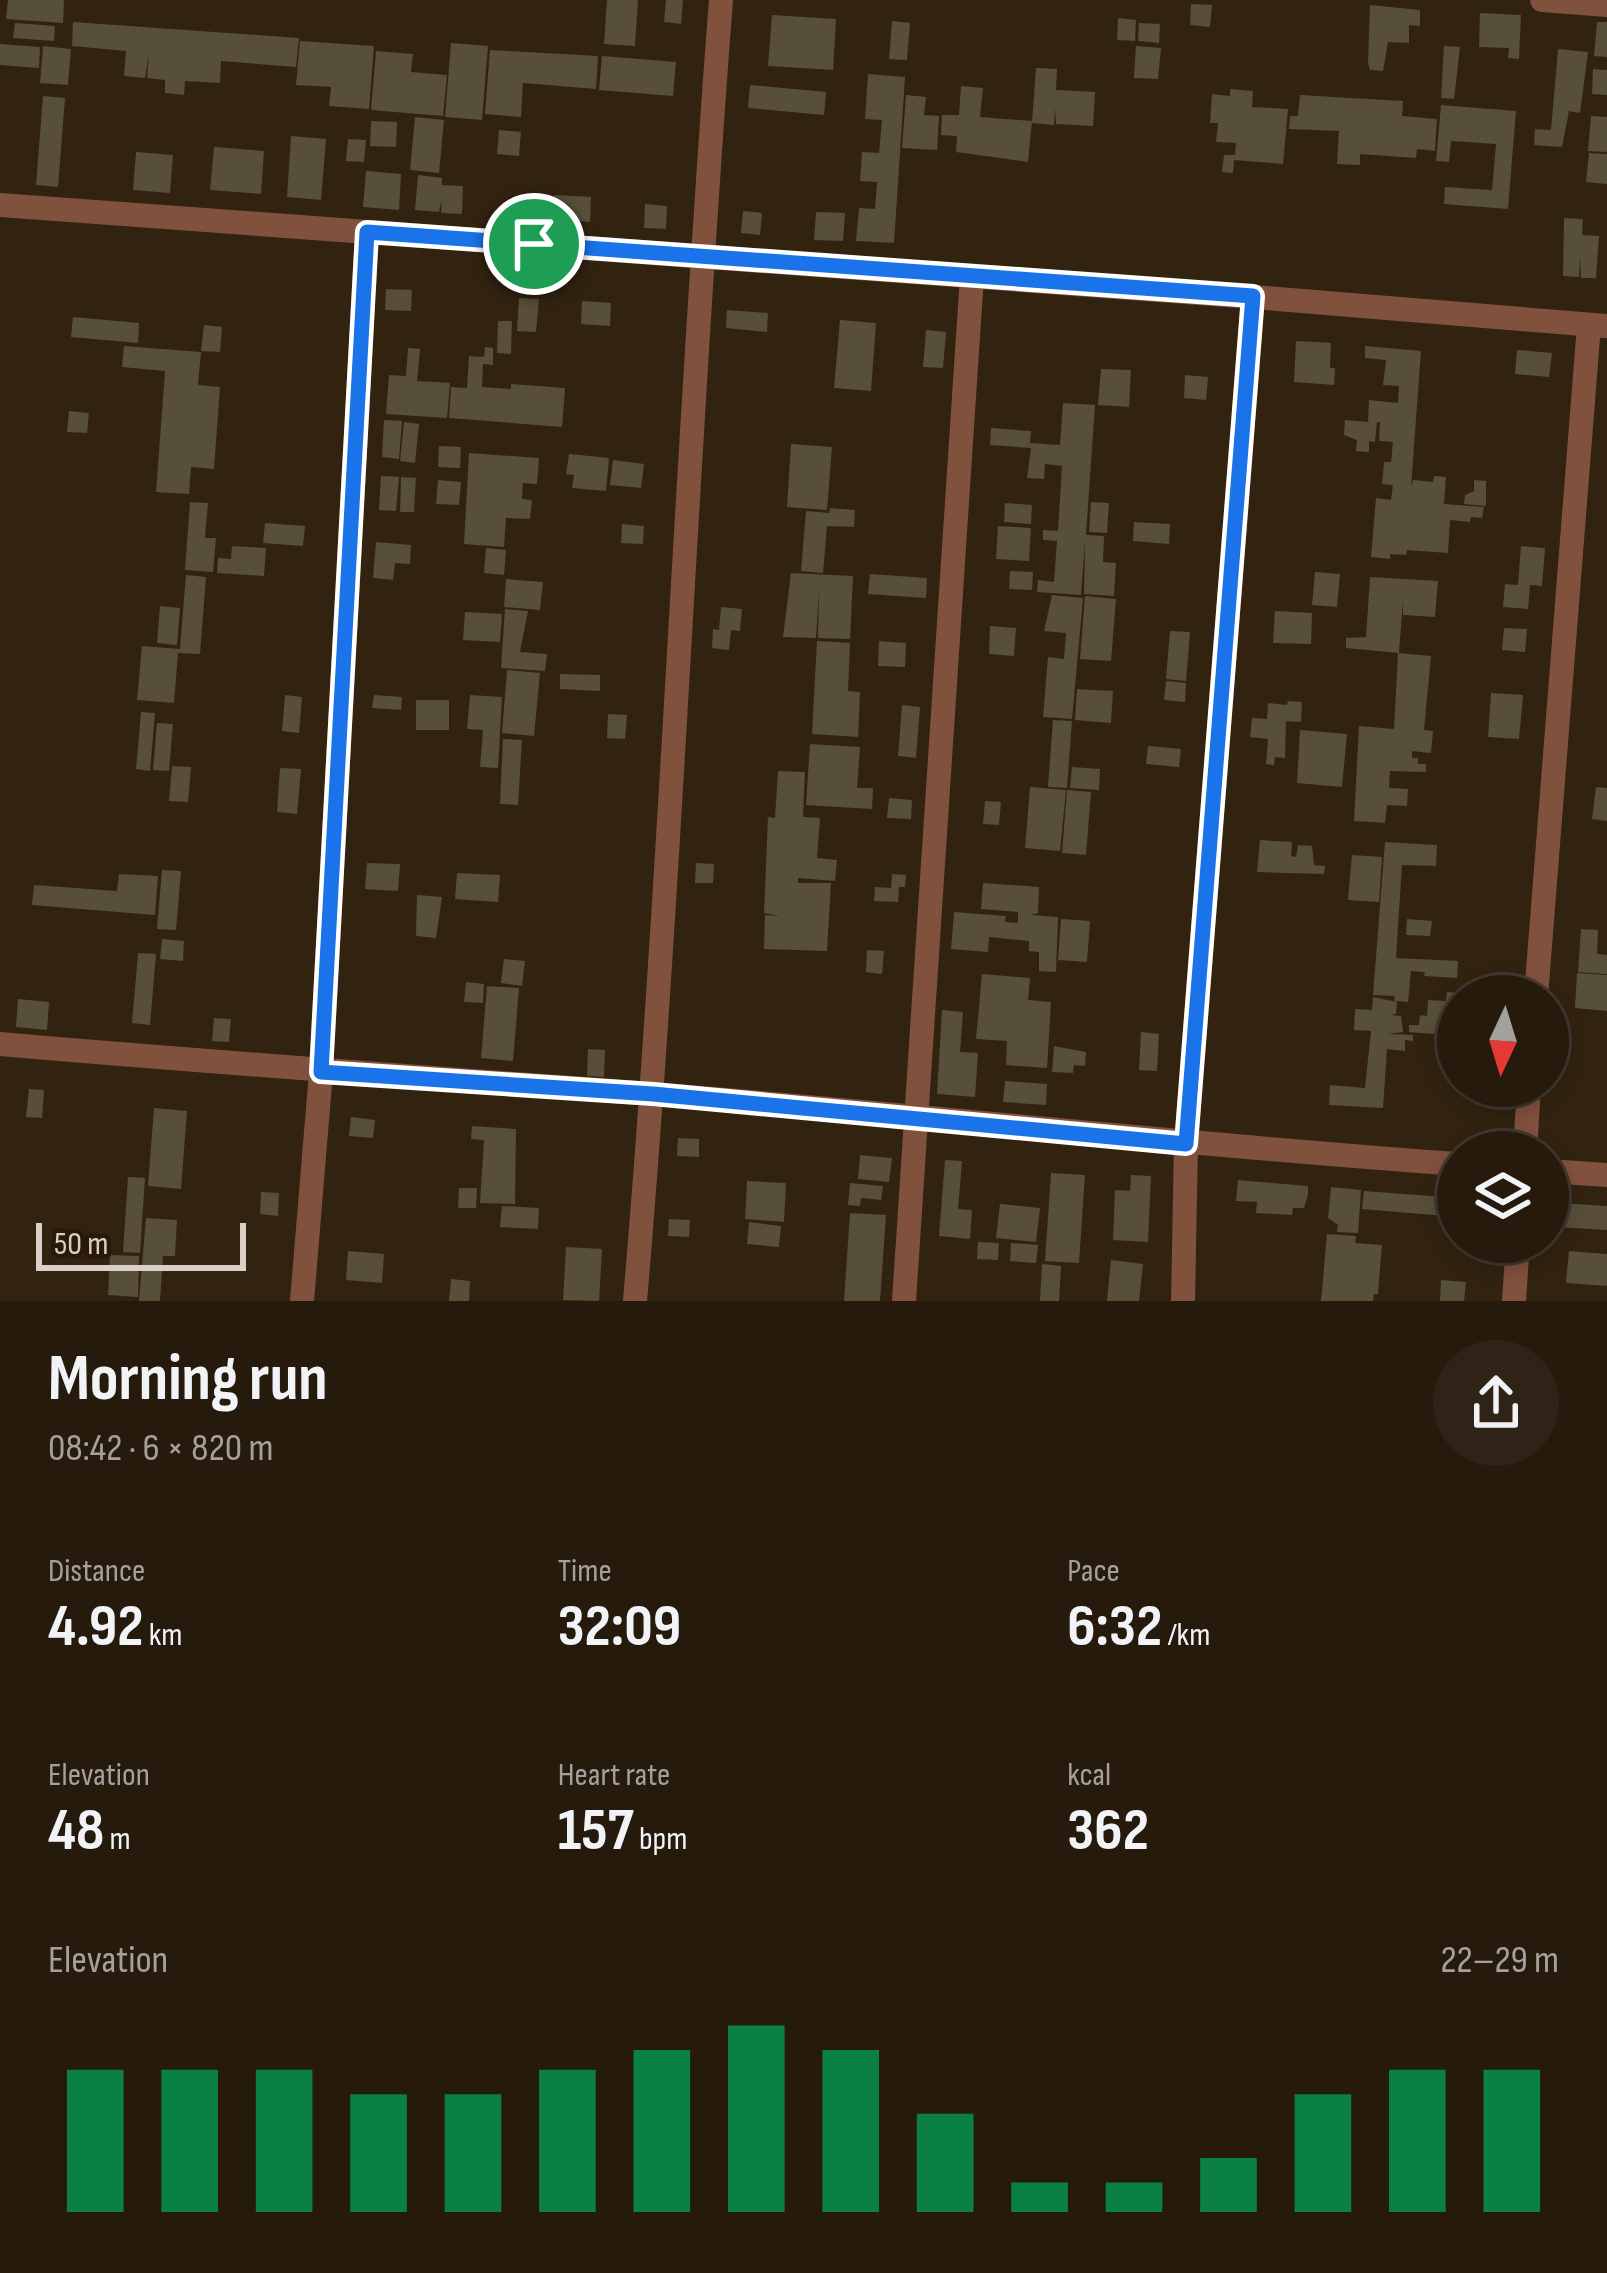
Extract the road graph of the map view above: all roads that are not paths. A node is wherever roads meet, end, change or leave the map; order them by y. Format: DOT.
graph roads {
  1 [pos="721,0"];
  2 [pos="1542,0"];
  3 [pos="1607,5"];
  4 [pos="0,205"];
  5 [pos="367,232"];
  6 [pos="701,257"];
  7 [pos="972,276"];
  8 [pos="1253,296"];
  9 [pos="1598,326"];
  10 [pos="1538,975"];
  11 [pos="0,1045"];
  12 [pos="321,1072"];
  13 [pos="653,1094"];
  14 [pos="918,1118"];
  15 [pos="1186,1144"];
  16 [pos="1437,1162"];
  17 [pos="1569,1172"];
  18 [pos="1607,1175"];
  19 [pos="1517,1263"];
  20 [pos="302,1301"];
  21 [pos="635,1301"];
  22 [pos="904,1301"];
  23 [pos="1184,1301"];
  24 [pos="1514,1301"];
  1 -- 6 [label="street"];
  2 -- 3 [label="street"];
  4 -- 5 [label="street"];
  5 -- 6 [label="street"];
  5 -- 12 [label="street"];
  6 -- 7 [label="street"];
  6 -- 13 [label="street"];
  7 -- 8 [label="street"];
  7 -- 14 [label="street"];
  8 -- 9 [label="street"];
  8 -- 15 [label="street"];
  9 -- 10 [label="street"];
  11 -- 12 [label="street"];
  12 -- 13 [label="street"];
  12 -- 20 [label="street"];
  13 -- 14 [label="street"];
  13 -- 21 [label="street"];
  14 -- 15 [label="street"];
  14 -- 22 [label="street"];
  15 -- 16 [label="street"];
  15 -- 23 [label="street"];
  17 -- 18 [label="street"];
  19 -- 24 [label="street"];
}
